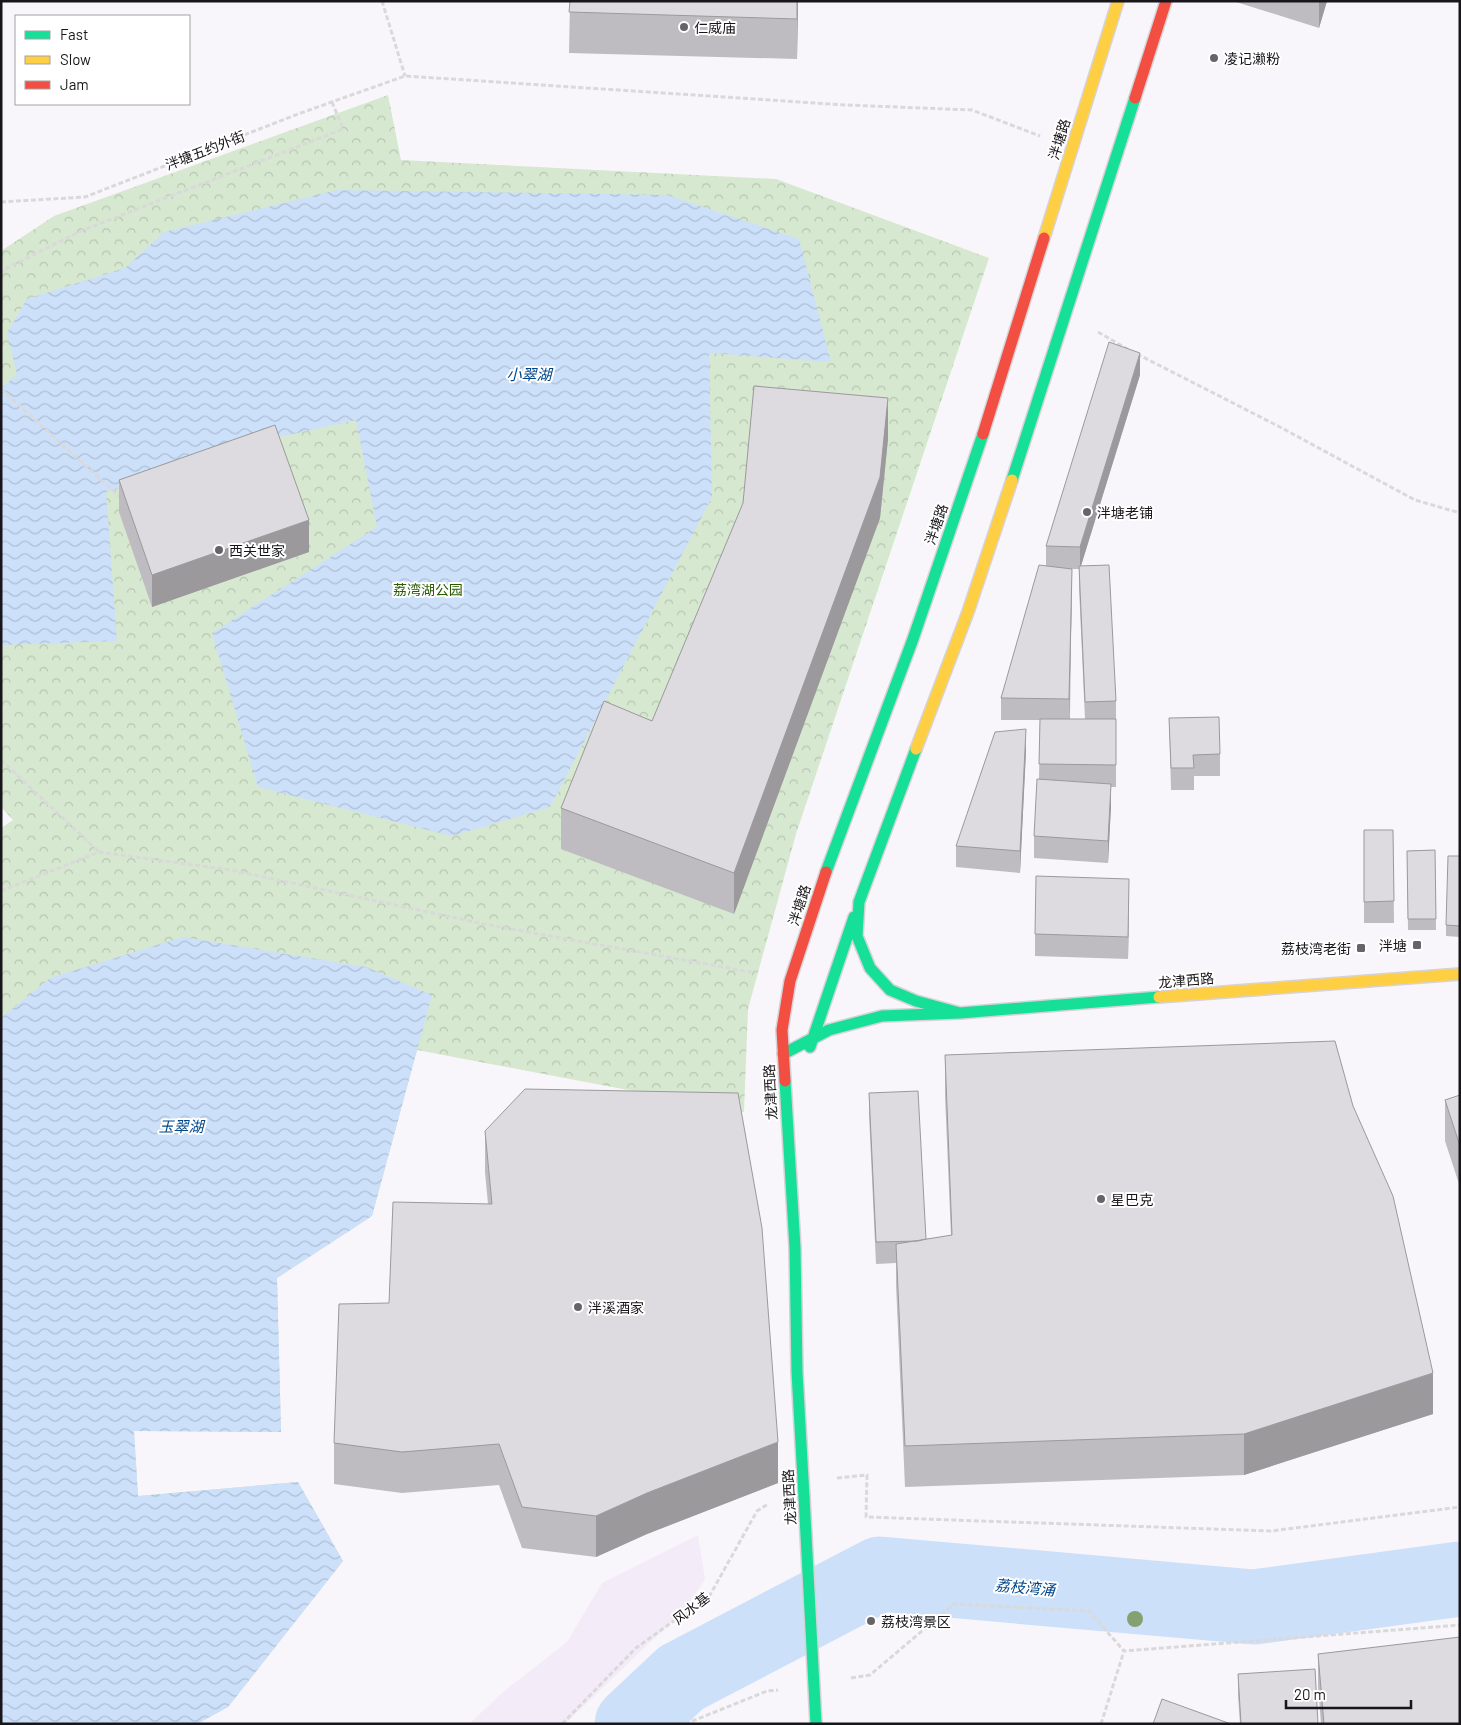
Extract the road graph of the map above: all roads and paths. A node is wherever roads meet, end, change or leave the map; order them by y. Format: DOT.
graph roads {
  1 [pos="382,1"];
  2 [pos="1118,1"];
  3 [pos="1166,1"];
  4 [pos="405,76"];
  5 [pos="332,102"];
  6 [pos="1072,149"];
  7 [pos="1,202"];
  8 [pos="1,275"];
  9 [pos="1094,331"];
  10 [pos="1,389"];
  11 [pos="122,499"];
  12 [pos="1460,513"];
  13 [pos="1,760"];
  14 [pos="99,852"];
  15 [pos="1,891"];
  16 [pos="859,902"];
  17 [pos="1460,974"];
  18 [pos="790,981"];
  19 [pos="960,1013"];
  20 [pos="814,1038"];
  21 [pos="783,1054"];
  22 [pos="806,1056"];
  23 [pos="797,1083"];
  24 [pos="787,1117"];
  25 [pos="803,1481"];
  26 [pos="1460,1507"];
  27 [pos="1460,1625"];
  28 [pos="1124,1651"];
  29 [pos="870,1675"];
  30 [pos="562,1724"];
  31 [pos="816,1724"];
  32 [pos="1101,1724"];
  1 -- 4 [label="path"];
  2 -- 6 [label="street, 泮塘路"];
  3 -- 16 [label="street"];
  4 -- 5 [label="path, 泮塘五约外街"];
  4 -- 6 [label="path"];
  5 -- 7 [label="path, 泮塘五约外街"];
  5 -- 8 [label="path"];
  6 -- 18 [label="street, 泮塘路"];
  9 -- 12 [label="path"];
  10 -- 11 [label="path"];
  13 -- 14 [label="path"];
  14 -- 15 [label="path"];
  14 -- 18 [label="path"];
  16 -- 19 [label="street"];
  16 -- 20 [label="street"];
  17 -- 19 [label="street, 龙津西路"];
  18 -- 21 [label="street, 泮塘路"];
  19 -- 20 [label="street, 龙津西路"];
  20 -- 21 [label="street, 龙津西路"];
  20 -- 22 [label="street"];
  21 -- 24 [label="street, 龙津西路"];
  23 -- 24 [label="street"];
  24 -- 25 [label="street, 龙津西路"];
  25 -- 26 [label="path"];
  25 -- 30 [label="path, 风水基"];
  25 -- 31 [label="street, 龙津西路, bridge"];
  27 -- 28 [label="path"];
  28 -- 29 [label="path"];
  28 -- 32 [label="path"];
}
